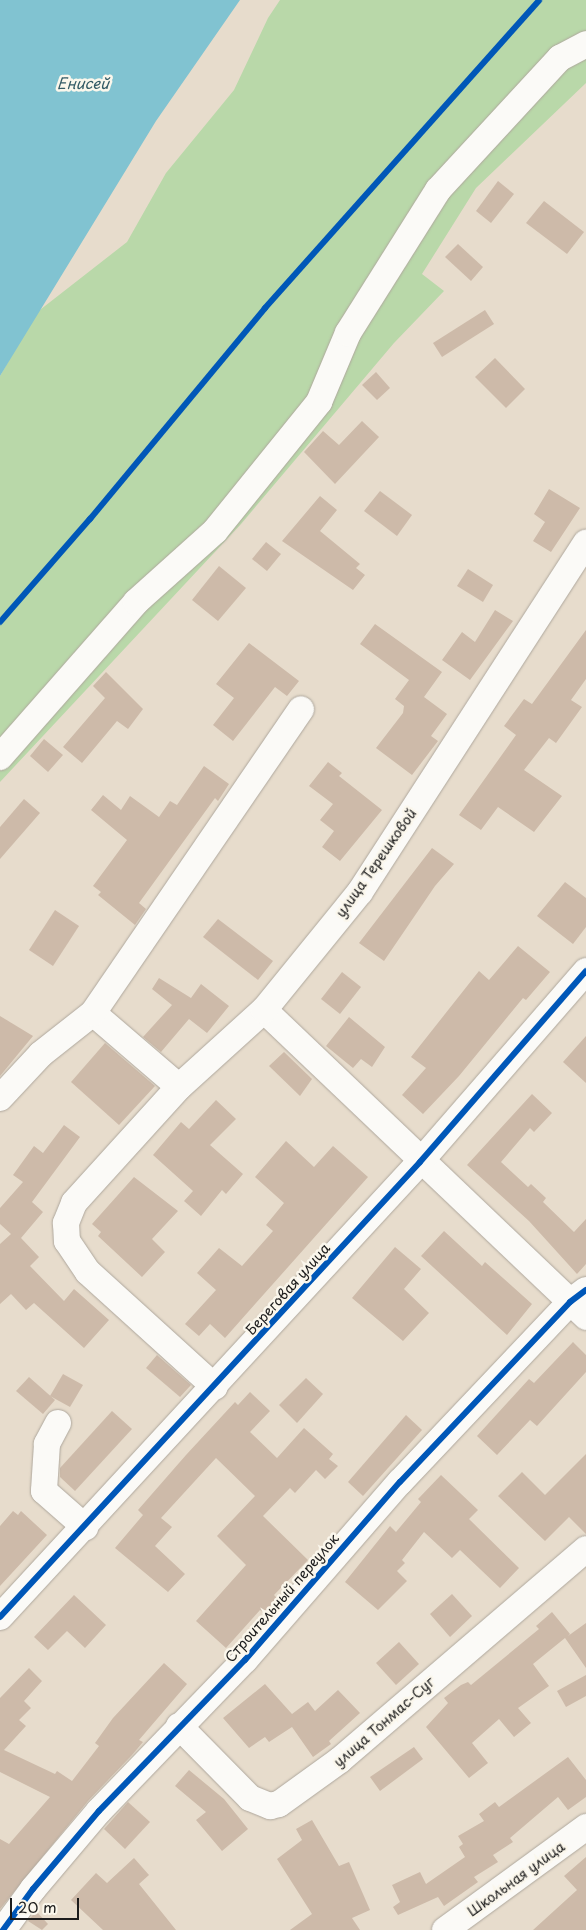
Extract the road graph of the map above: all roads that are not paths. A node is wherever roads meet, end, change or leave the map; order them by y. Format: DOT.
graph roads {
  1 [pos="586,44"];
  2 [pos="586,543"];
  3 [pos="301,709"];
  4 [pos="0,757"];
  5 [pos="586,971"];
  6 [pos="264,1010"];
  7 [pos="93,1013"];
  8 [pos="179,1087"];
  9 [pos="0,1098"];
  10 [pos="420,1162"];
  11 [pos="580,1303"];
  12 [pos="215,1387"];
  13 [pos="58,1423"];
  14 [pos="85,1527"];
  15 [pos="586,1549"];
  16 [pos="0,1617"];
  17 [pos="179,1726"];
  18 [pos="586,1827"];
  19 [pos="4,1930"];
  20 [pos="445,1930"];
  1 -- 4 [label="street"];
  2 -- 6 [label="street, улица Терешковой"];
  3 -- 7 [label="street"];
  5 -- 10 [label="street, Береговая улица"];
  6 -- 8 [label="street, улица Терешковой"];
  6 -- 10 [label="street"];
  7 -- 8 [label="street"];
  7 -- 9 [label="street"];
  8 -- 12 [label="street, улица Терешковой"];
  10 -- 11 [label="street"];
  10 -- 12 [label="street, Береговая улица"];
  11 -- 17 [label="street, Строительный переулок"];
  12 -- 14 [label="street, Береговая улица"];
  13 -- 14 [label="street"];
  14 -- 16 [label="street, Береговая улица"];
  15 -- 17 [label="street, улица Тонмас-Суг"];
  17 -- 19 [label="street, Строительный переулок"];
  18 -- 20 [label="street, Школьная улица"];
}
